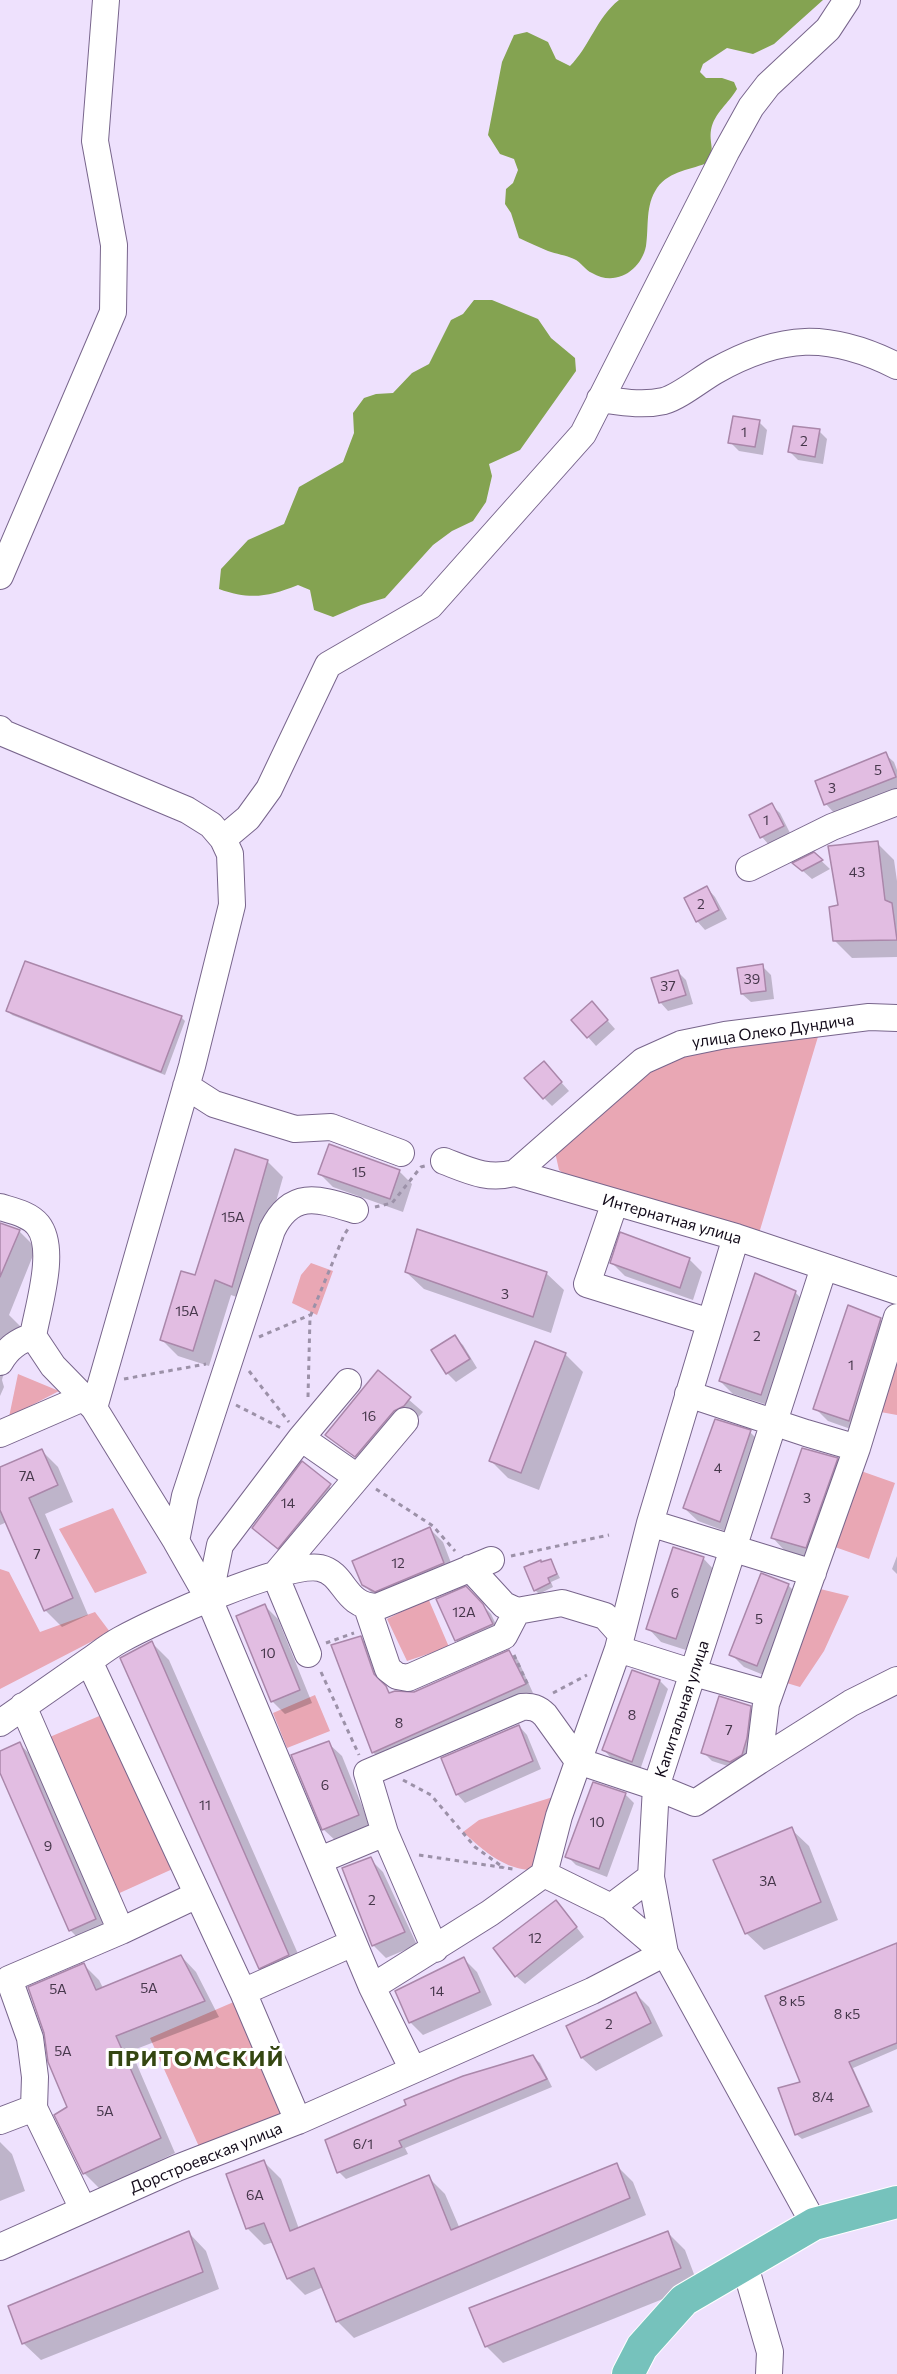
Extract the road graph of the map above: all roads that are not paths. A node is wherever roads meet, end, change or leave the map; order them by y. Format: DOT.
graph roads {
  1 [pos="106,0"];
  2 [pos="847,0"];
  3 [pos="897,366"];
  4 [pos="600,399"];
  5 [pos="0,576"];
  6 [pos="0,729"];
  7 [pos="897,802"];
  8 [pos="223,839"];
  9 [pos="749,868"];
  10 [pos="897,1018"];
  11 [pos="186,1086"];
  12 [pos="401,1153"];
  13 [pos="444,1161"];
  14 [pos="515,1173"];
  15 [pos="615,1202"];
  16 [pos="0,1207"];
  17 [pos="360,1210"];
  18 [pos="736,1237"];
  19 [pos="824,1267"];
  20 [pos="897,1292"];
  21 [pos="897,1317"];
  22 [pos="710,1322"];
  23 [pos="33,1335"];
  24 [pos="0,1362"];
  25 [pos="348,1382"];
  26 [pos="688,1394"];
  27 [pos="88,1403"];
  28 [pos="405,1421"];
  29 [pos="773,1422"];
  30 [pos="0,1434"];
  31 [pos="301,1438"];
  32 [pos="857,1448"];
  33 [pos="357,1477"];
  34 [pos="650,1523"];
  35 [pos="176,1541"];
  36 [pos="731,1550"];
  37 [pos="813,1573"];
  38 [pos="275,1575"];
  39 [pos="209,1599"];
  40 [pos="367,1607"];
  41 [pos="517,1611"];
  42 [pos="618,1648"];
  43 [pos="308,1654"];
  44 [pos="89,1661"];
  45 [pos="694,1673"];
  46 [pos="897,1680"];
  47 [pos="769,1694"];
  48 [pos="23,1706"];
  49 [pos="0,1723"];
  50 [pos="578,1761"];
  51 [pos="759,1761"];
  52 [pos="656,1787"];
  53 [pos="389,1842"];
  54 [pos="320,1860"];
  55 [pos="544,1874"];
  56 [pos="651,1877"];
  57 [pos="197,1894"];
  58 [pos="611,1906"];
  59 [pos="121,1931"];
  60 [pos="353,1943"];
  61 [pos="435,1948"];
  62 [pos="665,1953"];
  63 [pos="5,1972"];
  64 [pos="372,1987"];
  65 [pos="243,1992"];
  66 [pos="413,2070"];
  67 [pos="34,2108"];
  68 [pos="0,2121"];
  69 [pos="298,2121"];
  70 [pos="897,2202"];
  71 [pos="83,2209"];
  72 [pos="814,2224"];
  73 [pos="0,2247"];
  74 [pos="745,2266"];
  75 [pos="628,2374"];
  76 [pos="769,2374"];
  1 -- 5 [label="street"];
  2 -- 4 [label="street"];
  3 -- 4 [label="street"];
  4 -- 8 [label="street"];
  6 -- 8 [label="street"];
  7 -- 9 [label="street"];
  8 -- 11 [label="street"];
  10 -- 14 [label="street, улица Олеко Дундича"];
  11 -- 12 [label="street"];
  11 -- 27 [label="street"];
  13 -- 14 [label="street, Интернатная улица"];
  14 -- 15 [label="street, Интернатная улица"];
  15 -- 18 [label="street, Интернатная улица"];
  15 -- 22 [label="street"];
  16 -- 23 [label="street"];
  17 -- 35 [label="street"];
  18 -- 19 [label="street, Интернатная улица"];
  18 -- 22 [label="street"];
  19 -- 20 [label="street, Интернатная улица"];
  19 -- 29 [label="street, Капитальная улица"];
  21 -- 32 [label="street"];
  22 -- 26 [label="street"];
  23 -- 24 [label="street"];
  23 -- 27 [label="street"];
  25 -- 31 [label="street"];
  26 -- 29 [label="street"];
  26 -- 34 [label="street"];
  27 -- 30 [label="street"];
  27 -- 35 [label="street"];
  28 -- 33 [label="street"];
  29 -- 32 [label="street"];
  29 -- 36 [label="street, Капитальная улица"];
  31 -- 33 [label="street"];
  31 -- 39 [label="street"];
  32 -- 37 [label="street"];
  33 -- 38 [label="street"];
  34 -- 36 [label="street"];
  34 -- 42 [label="street"];
  35 -- 39 [label="street"];
  36 -- 37 [label="street"];
  36 -- 45 [label="street, Капитальная улица"];
  37 -- 47 [label="street"];
  38 -- 39 [label="street"];
  38 -- 40 [label="street"];
  38 -- 43 [label="street"];
  39 -- 44 [label="street"];
  39 -- 54 [label="street"];
  40 -- 41 [label="street"];
  40 -- 41 [label="street"];
  41 -- 42 [label="street"];
  42 -- 45 [label="street"];
  42 -- 50 [label="street"];
  44 -- 48 [label="street"];
  44 -- 57 [label="street"];
  45 -- 47 [label="street"];
  45 -- 52 [label="street, Капитальная улица"];
  46 -- 51 [label="street"];
  47 -- 51 [label="street"];
  48 -- 49 [label="street"];
  48 -- 59 [label="street"];
  50 -- 52 [label="street"];
  50 -- 53 [label="street"];
  50 -- 55 [label="street"];
  51 -- 52 [label="street"];
  52 -- 56 [label="street, Капитальная улица"];
  53 -- 54 [label="street"];
  53 -- 61 [label="street"];
  54 -- 60 [label="street"];
  55 -- 58 [label="street"];
  55 -- 61 [label="street"];
  56 -- 58 [label="street"];
  56 -- 62 [label="street, Капитальная улица"];
  57 -- 59 [label="street"];
  57 -- 65 [label="street"];
  58 -- 62 [label="street"];
  59 -- 63 [label="street"];
  60 -- 64 [label="street"];
  60 -- 65 [label="street"];
  61 -- 64 [label="street"];
  62 -- 66 [label="street"];
  62 -- 72 [label="street"];
  63 -- 67 [label="street"];
  64 -- 66 [label="street"];
  65 -- 69 [label="street"];
  66 -- 69 [label="street, Дорстроевская улица"];
  67 -- 68 [label="street"];
  67 -- 71 [label="street"];
  69 -- 71 [label="street, Дорстроевская улица"];
  70 -- 72 [label="main road"];
  71 -- 73 [label="street, Дорстроевская улица"];
  72 -- 74 [label="main road"];
  74 -- 75 [label="main road"];
  74 -- 76 [label="street"];
}
